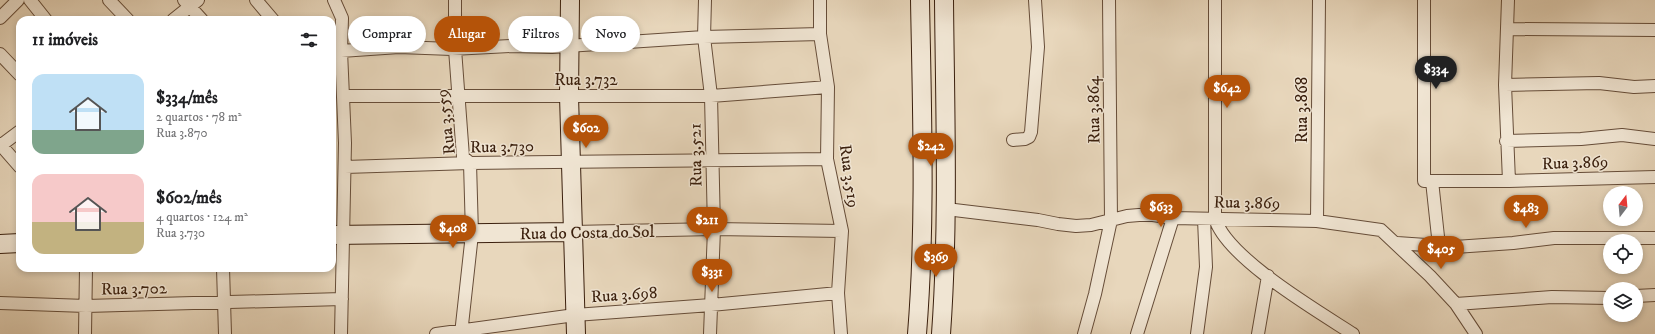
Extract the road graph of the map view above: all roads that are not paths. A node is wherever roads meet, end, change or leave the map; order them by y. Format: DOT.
graph roads {
  1 [pos="18,0"];
  2 [pos="30,0"];
  3 [pos="109,0"];
  4 [pos="256,0"];
  5 [pos="334,0"];
  6 [pos="455,0"];
  7 [pos="570,0"];
  8 [pos="705,0"];
  9 [pos="820,0"];
  10 [pos="920,0"];
  11 [pos="944,0"];
  12 [pos="1035,0"];
  13 [pos="1109,0"];
  14 [pos="1215,0"];
  15 [pos="1319,0"];
  16 [pos="1424,0"];
  17 [pos="1508,0"];
  18 [pos="191,2"];
  19 [pos="43,16"];
  20 [pos="124,16"];
  21 [pos="177,16"];
  22 [pos="200,16"];
  23 [pos="270,16"];
  24 [pos="455,16"];
  25 [pos="570,16"];
  26 [pos="0,18"];
  27 [pos="342,18"];
  28 [pos="336,24"];
  29 [pos="1507,29"];
  30 [pos="1655,30"];
  31 [pos="820,34"];
  32 [pos="704,37"];
  33 [pos="573,46"];
  34 [pos="434,48"];
  35 [pos="341,52"];
  36 [pos="455,52"];
  37 [pos="570,52"];
  38 [pos="0,54"];
  39 [pos="16,72"];
  40 [pos="1505,85"];
  41 [pos="1655,86"];
  42 [pos="828,87"];
  43 [pos="343,96"];
  44 [pos="569,96"];
  45 [pos="711,96"];
  46 [pos="458,97"];
  47 [pos="16,134"];
  48 [pos="1655,138"];
  49 [pos="1013,140"];
  50 [pos="1506,141"];
  51 [pos="0,145"];
  52 [pos="827,159"];
  53 [pos="712,160"];
  54 [pos="571,162"];
  55 [pos="16,163"];
  56 [pos="470,163"];
  57 [pos="344,167"];
  58 [pos="1655,177"];
  59 [pos="1428,181"];
  60 [pos="1509,181"];
  61 [pos="946,209"];
  62 [pos="1173,218"];
  63 [pos="1210,218"];
  64 [pos="1111,220"];
  65 [pos="1317,221"];
  66 [pos="714,229"];
  67 [pos="842,231"];
  68 [pos="573,232"];
  69 [pos="338,234"];
  70 [pos="472,234"];
  71 [pos="1655,238"];
  72 [pos="16,243"];
  73 [pos="1397,243"];
  74 [pos="0,244"];
  75 [pos="1439,246"];
  76 [pos="86,272"];
  77 [pos="223,272"];
  78 [pos="1268,276"];
  79 [pos="838,293"];
  80 [pos="1643,296"];
  81 [pos="1655,296"];
  82 [pos="1603,298"];
  83 [pos="342,299"];
  84 [pos="224,302"];
  85 [pos="0,303"];
  86 [pos="1456,304"];
  87 [pos="712,305"];
  88 [pos="86,306"];
  89 [pos="575,315"];
  90 [pos="461,332"];
  91 [pos="85,334"];
  92 [pos="225,334"];
  93 [pos="341,334"];
  94 [pos="436,334"];
  95 [pos="576,334"];
  96 [pos="710,334"];
  97 [pos="841,334"];
  98 [pos="917,334"];
  99 [pos="940,334"];
  100 [pos="1084,334"];
  101 [pos="1137,334"];
  102 [pos="1197,334"];
  103 [pos="1258,334"];
  104 [pos="1353,334"];
  105 [pos="1476,334"];
  1 -- 26 [label="street"];
  2 -- 19 [label="street"];
  3 -- 20 [label="street"];
  4 -- 23 [label="street"];
  5 -- 27 [label="street"];
  6 -- 24 [label="street, Rua 3.559"];
  7 -- 25 [label="main road"];
  8 -- 32 [label="street, Rua 3.521"];
  9 -- 31 [label="street, Rua 3.519"];
  10 -- 98 [label="main road"];
  11 -- 61 [label="main road"];
  12 -- 49 [label="street"];
  13 -- 64 [label="street, Rua 3.864"];
  14 -- 63 [label="street"];
  15 -- 65 [label="street, Rua 3.868"];
  16 -- 59 [label="street"];
  17 -- 29 [label="street"];
  18 -- 21 [label="street"];
  18 -- 22 [label="street"];
  27 -- 28 [label="street"];
  27 -- 35 [label="street"];
  29 -- 30 [label="street"];
  29 -- 40 [label="street"];
  31 -- 32 [label="street"];
  31 -- 42 [label="street, Rua 3.519"];
  32 -- 33 [label="street"];
  32 -- 45 [label="street, Rua 3.521"];
  34 -- 35 [label="street"];
  35 -- 43 [label="street"];
  36 -- 46 [label="street, Rua 3.559"];
  37 -- 44 [label="main road"];
  38 -- 39 [label="street"];
  40 -- 41 [label="street"];
  40 -- 50 [label="street"];
  42 -- 45 [label="street, Rua 3.732"];
  42 -- 52 [label="street, Rua 3.519"];
  43 -- 46 [label="street, Rua 3.732"];
  43 -- 57 [label="street"];
  44 -- 45 [label="street, Rua 3.732"];
  44 -- 46 [label="street, Rua 3.732"];
  44 -- 54 [label="main road"];
  45 -- 53 [label="street, Rua 3.521"];
  46 -- 56 [label="street, Rua 3.559"];
  47 -- 51 [label="street"];
  48 -- 50 [label="street"];
  50 -- 60 [label="street"];
  51 -- 55 [label="street"];
  52 -- 53 [label="street, Rua 3.730"];
  52 -- 67 [label="street, Rua 3.519"];
  53 -- 54 [label="street, Rua 3.730"];
  53 -- 66 [label="street, Rua 3.521"];
  54 -- 56 [label="street, Rua 3.730"];
  54 -- 68 [label="main road"];
  56 -- 57 [label="street, Rua 3.730"];
  56 -- 70 [label="street, Rua 3.559"];
  57 -- 69 [label="street"];
  58 -- 60 [label="street, Rua 3.869"];
  59 -- 60 [label="street, Rua 3.869"];
  59 -- 75 [label="street"];
  61 -- 64 [label="street, Rua 3.869"];
  61 -- 99 [label="main road"];
  62 -- 63 [label="street, Rua 3.869"];
  62 -- 64 [label="street, Rua 3.869"];
  62 -- 101 [label="street"];
  63 -- 65 [label="street, Rua 3.869"];
  63 -- 78 [label="street"];
  63 -- 102 [label="street"];
  64 -- 100 [label="street, Rua 3.864"];
  65 -- 73 [label="street, Rua 3.869"];
  66 -- 67 [label="street, Rua do Costa do Sol"];
  66 -- 68 [label="street, Rua do Costa do Sol"];
  66 -- 87 [label="street, Rua 3.521"];
  67 -- 79 [label="street, Rua 3.519"];
  68 -- 70 [label="main road, Rua do Costa do Sol"];
  68 -- 89 [label="main road"];
  69 -- 70 [label="main road, Rua do Costa do Sol"];
  69 -- 83 [label="street"];
  70 -- 90 [label="street, Rua 3.559"];
  71 -- 75 [label="street"];
  72 -- 74 [label="main road"];
  73 -- 75 [label="street"];
  73 -- 86 [label="street"];
  76 -- 88 [label="street"];
  77 -- 84 [label="street"];
  78 -- 103 [label="street"];
  78 -- 104 [label="street"];
  79 -- 87 [label="street, Rua 3.698"];
  79 -- 97 [label="street, Rua 3.519"];
  80 -- 81 [label="street"];
  82 -- 86 [label="street"];
  83 -- 84 [label="street, Rua 3.702"];
  83 -- 93 [label="street"];
  84 -- 88 [label="street, Rua 3.702"];
  84 -- 92 [label="street"];
  85 -- 88 [label="street, Rua 3.702"];
  86 -- 105 [label="street"];
  87 -- 89 [label="street, Rua 3.698"];
  87 -- 96 [label="street, Rua 3.521"];
  88 -- 91 [label="street"];
  89 -- 90 [label="street, Rua 3.698"];
  89 -- 95 [label="main road"];
  90 -- 94 [label="street, Rua 3.698"];
}
